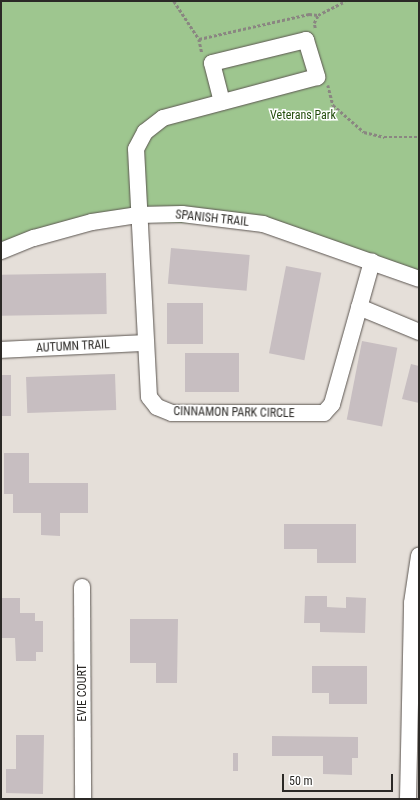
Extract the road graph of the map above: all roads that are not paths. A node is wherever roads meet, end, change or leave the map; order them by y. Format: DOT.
graph roads {
  1 [pos="222,102"];
  2 [pos="138,215"];
  3 [pos="1,251"];
  4 [pos="372,262"];
  5 [pos="419,279"];
  6 [pos="359,307"];
  7 [pos="419,332"];
  8 [pos="144,343"];
  9 [pos="1,350"];
  10 [pos="419,556"];
  11 [pos="82,587"];
  12 [pos="83,799"];
  13 [pos="408,799"];
  1 -- 1 [label="street, CINNAMON PARK CIRCLE"];
  1 -- 2 [label="street, CINNAMON PARK CIRCLE"];
  2 -- 3 [label="street, SPANISH TRAIL"];
  2 -- 4 [label="street, SPANISH TRAIL"];
  2 -- 8 [label="street, CINNAMON PARK CIRCLE"];
  4 -- 5 [label="street, SPANISH TRAIL"];
  4 -- 6 [label="street, CINNAMON PARK CIRCLE"];
  6 -- 7 [label="street"];
  6 -- 8 [label="street, CINNAMON PARK CIRCLE"];
  8 -- 9 [label="street, AUTUMN TRAIL"];
  10 -- 13 [label="street"];
  11 -- 12 [label="street, EVIE COURT"];
}
